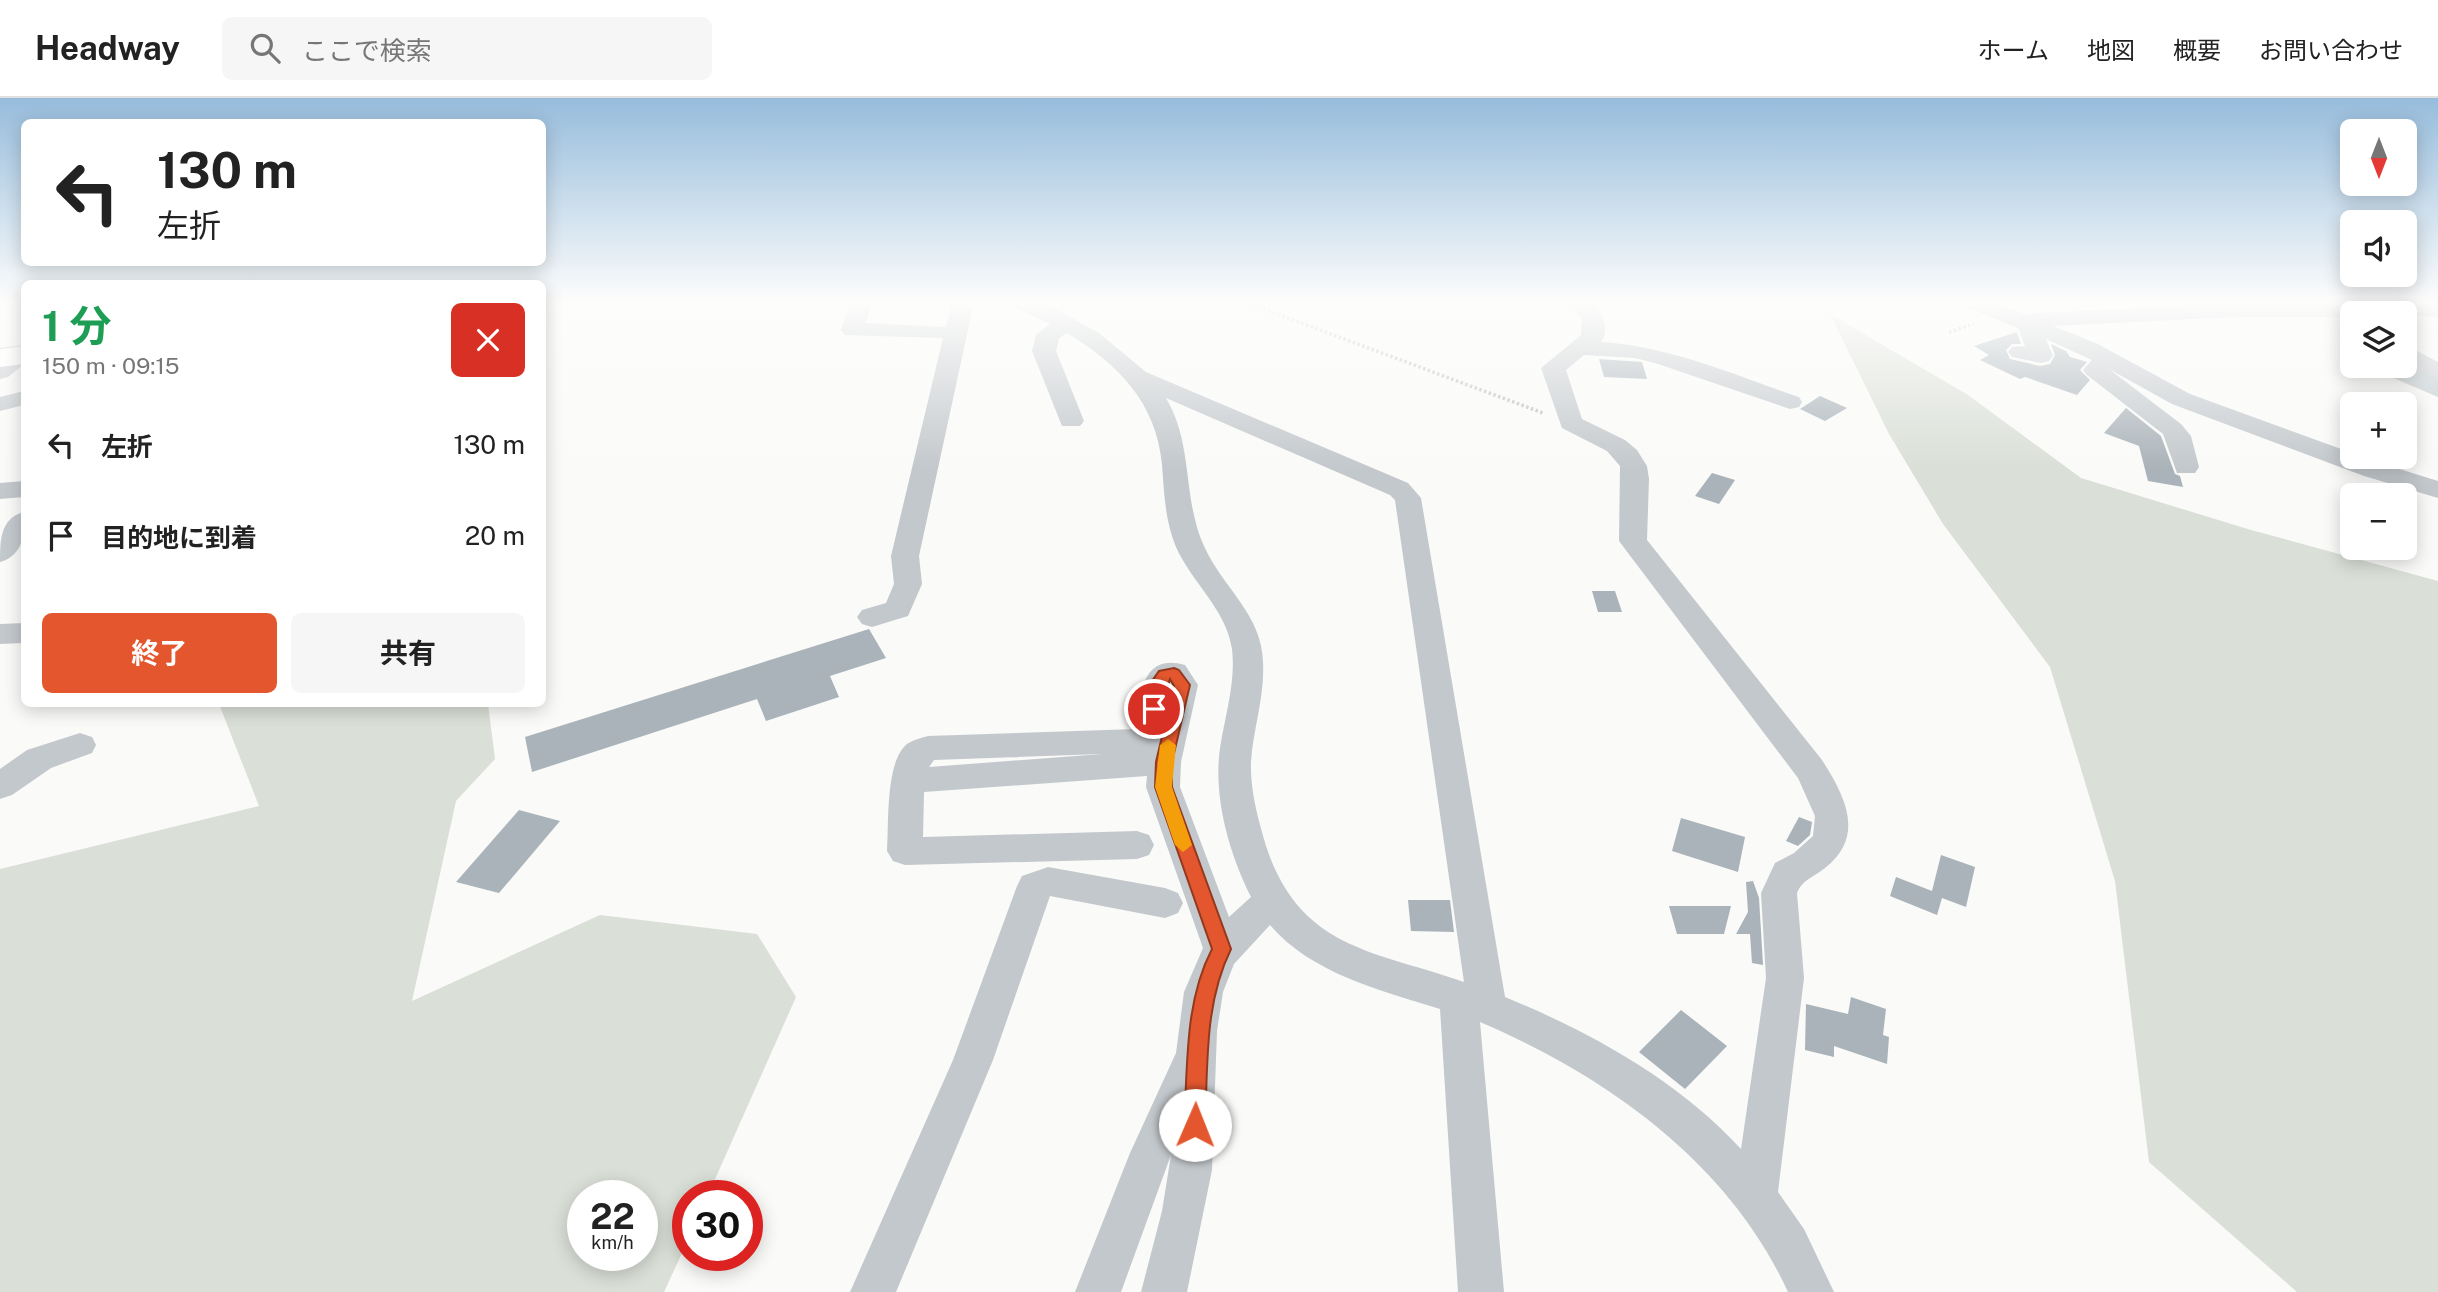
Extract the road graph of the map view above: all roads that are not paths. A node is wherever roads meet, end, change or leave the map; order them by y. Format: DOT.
graph roads {
  1 [pos="950,358"];
  2 [pos="1047,358"];
  3 [pos="1115,358"];
  4 [pos="1567,358"];
  5 [pos="1662,358"];
  6 [pos="2077,358"];
  7 [pos="2417,359"];
  8 [pos="2438,372"];
  9 [pos="2098,373"];
  10 [pos="1136,376"];
  11 [pos="21,399"];
  12 [pos="1790,402"];
  13 [pos="0,404"];
  14 [pos="1071,421"];
  15 [pos="2186,467"];
  16 [pos="21,489"];
  17 [pos="2438,490"];
  18 [pos="0,491"];
  19 [pos="21,524"];
  20 [pos="0,553"];
  21 [pos="872,617"];
  22 [pos="21,633"];
  23 [pos="0,634"];
  24 [pos="80,745"];
  25 [pos="1164,762"];
  26 [pos="907,781"];
  27 [pos="0,786"];
  28 [pos="1137,845"];
  29 [pos="1271,901"];
  30 [pos="1165,903"];
  31 [pos="1222,949"];
  32 [pos="1473,1002"];
  33 [pos="1197,1052"];
  34 [pos="1756,1198"];
  35 [pos="873,1292"];
  36 [pos="1098,1292"];
  37 [pos="1164,1292"];
  38 [pos="1481,1292"];
  39 [pos="1811,1292"];
  1 -- 21 [label="street"];
  2 -- 14 [label="street"];
  3 -- 10 [label="street"];
  4 -- 34 [label="street"];
  5 -- 12 [label="street"];
  6 -- 9 [label="street"];
  7 -- 8 [label="street"];
  9 -- 15 [label="street"];
  9 -- 17 [label="street"];
  10 -- 29 [label="street"];
  10 -- 32 [label="street"];
  11 -- 13 [label="street"];
  16 -- 18 [label="street"];
  19 -- 20 [label="street"];
  22 -- 23 [label="street"];
  24 -- 27 [label="street"];
  25 -- 26 [label="street"];
  25 -- 26 [label="street"];
  25 -- 31 [label="street"];
  26 -- 28 [label="street"];
  29 -- 31 [label="street"];
  29 -- 32 [label="street"];
  30 -- 35 [label="street"];
  31 -- 33 [label="street"];
  32 -- 34 [label="street"];
  32 -- 38 [label="street"];
  33 -- 36 [label="street"];
  33 -- 37 [label="street"];
  34 -- 39 [label="street"];
}
